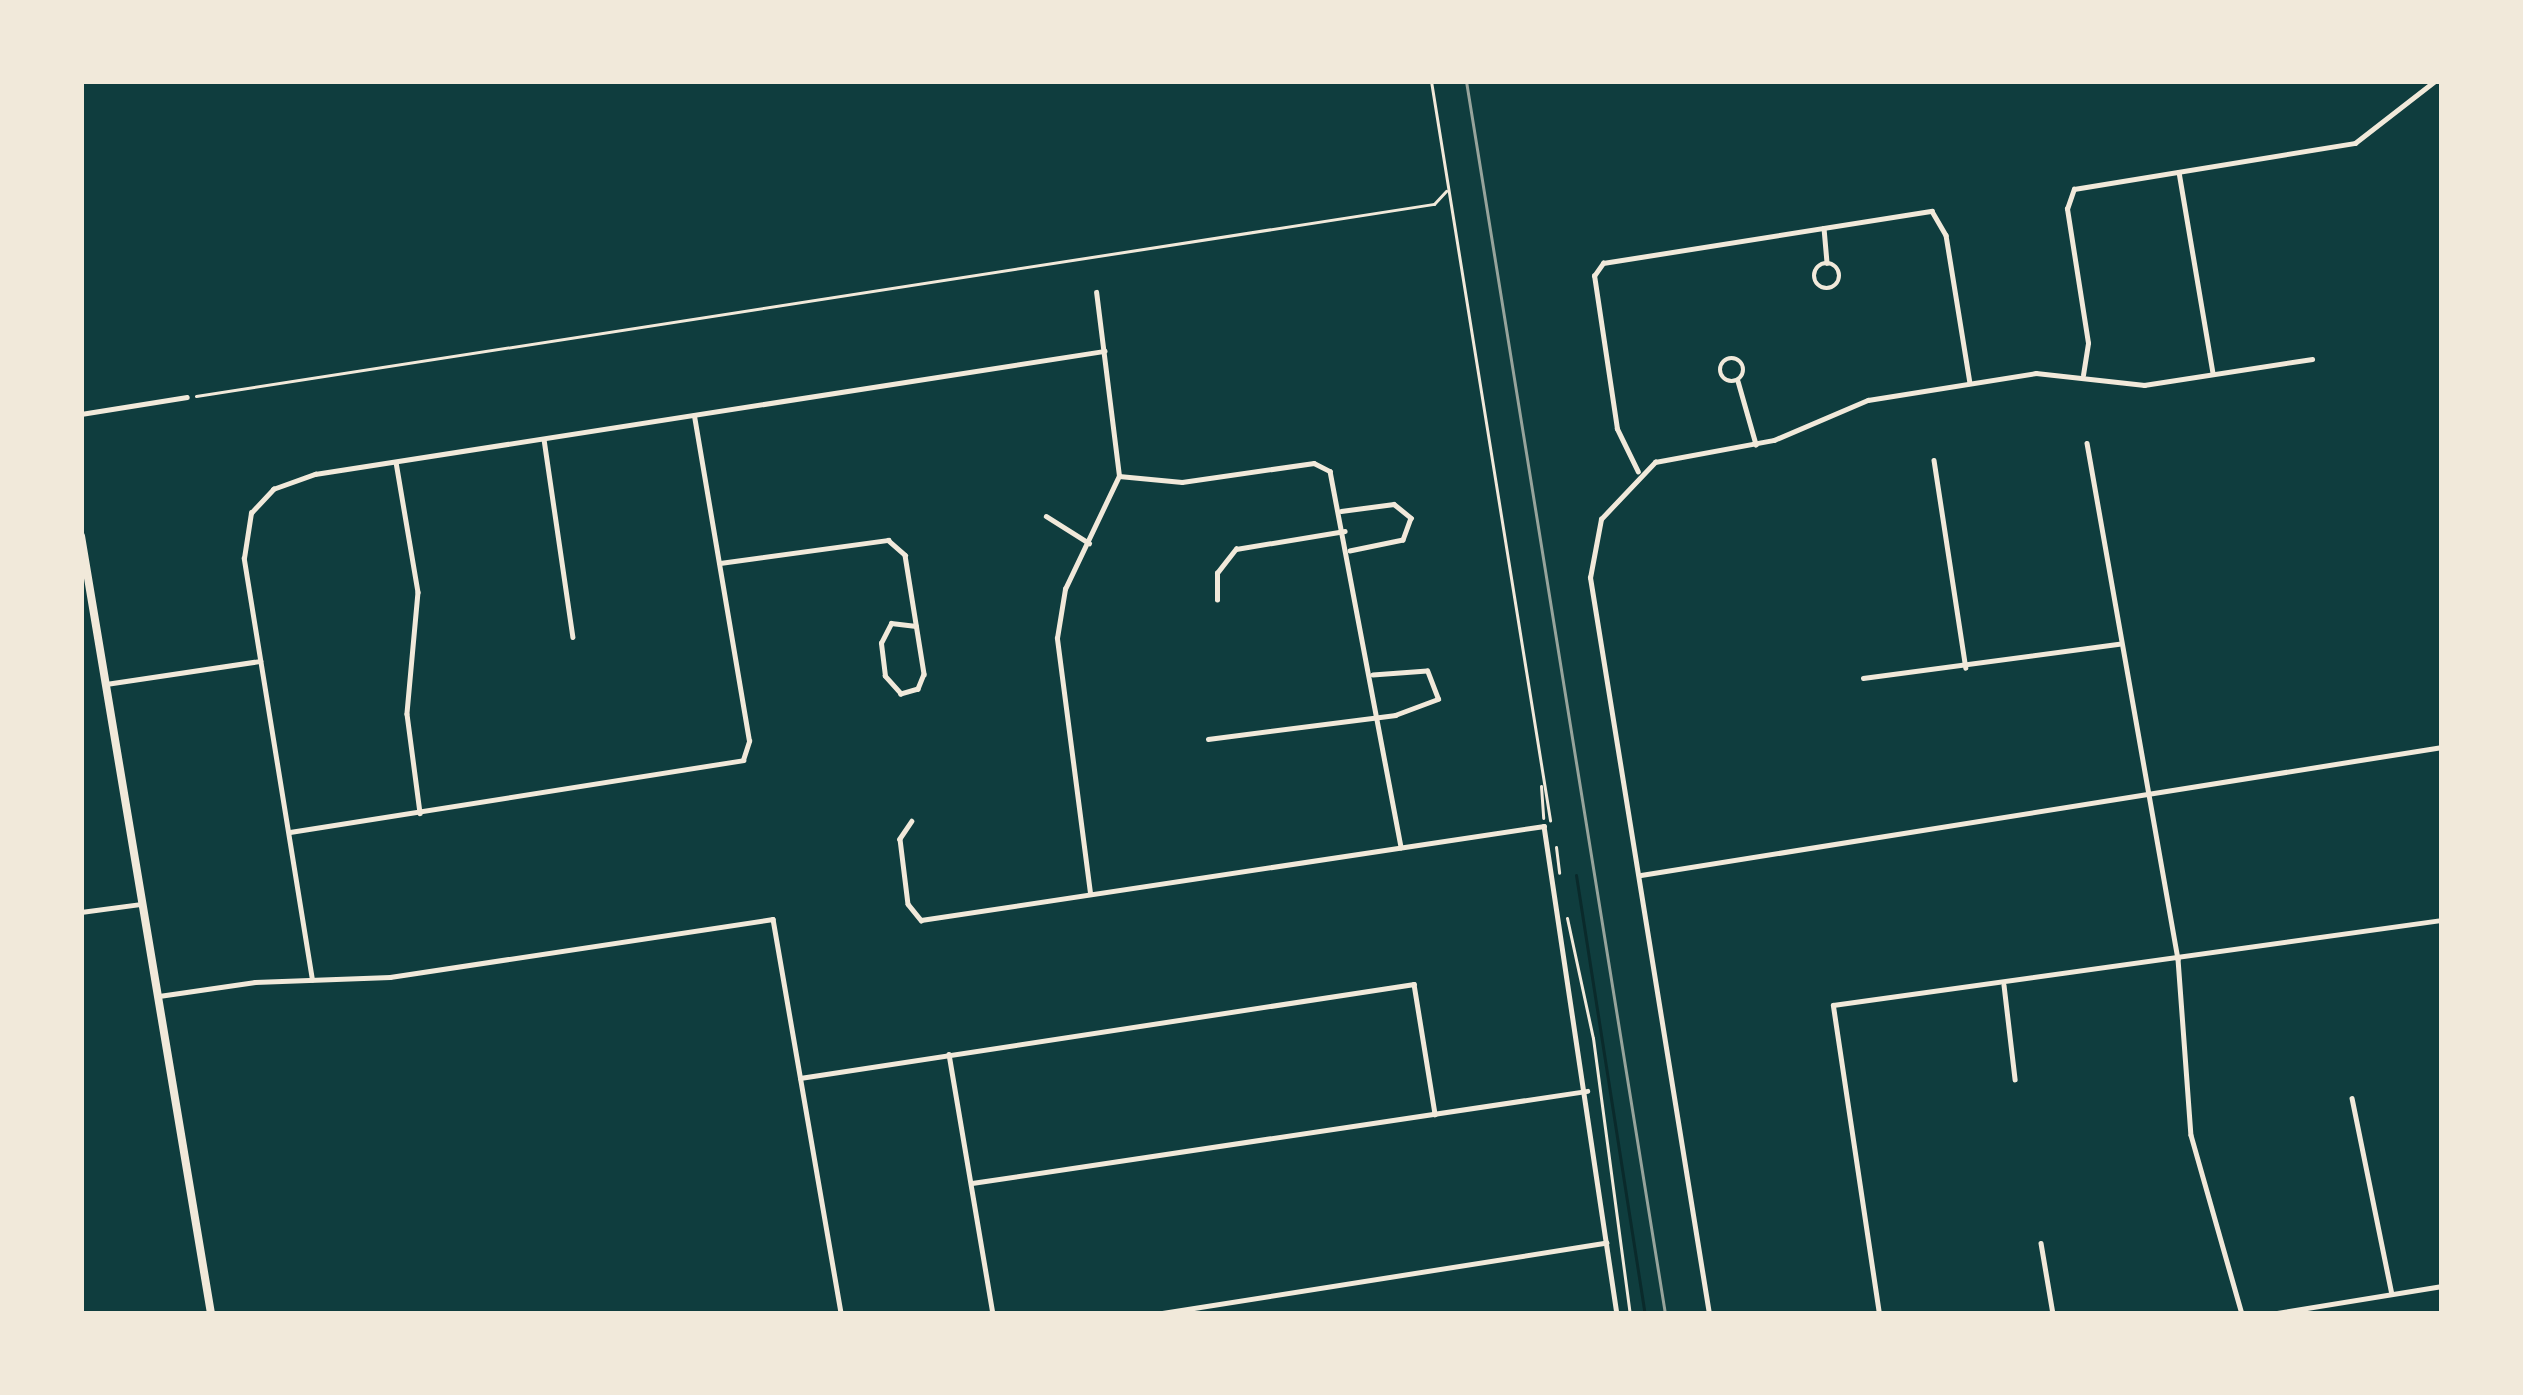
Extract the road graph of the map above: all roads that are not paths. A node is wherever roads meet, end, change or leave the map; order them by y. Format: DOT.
graph roads {
  1 [pos="2435,81"];
  2 [pos="2180,172"];
  3 [pos="1824,228"];
  4 [pos="1827,263"];
  5 [pos="1096,292"];
  6 [pos="1104,351"];
  7 [pos="2312,359"];
  8 [pos="2213,374"];
  9 [pos="2082,376"];
  10 [pos="1738,381"];
  11 [pos="1970,383"];
  12 [pos="187,397"];
  13 [pos="81,413"];
  14 [pos="694,416"];
  15 [pos="544,439"];
  16 [pos="2087,443"];
  17 [pos="1756,444"];
  18 [pos="1934,460"];
  19 [pos="396,462"];
  20 [pos="1638,472"];
  21 [pos="1119,476"];
  22 [pos="1341,511"];
  23 [pos="1046,516"];
  24 [pos="1345,531"];
  25 [pos="81,536"];
  26 [pos="1089,543"];
  27 [pos="1349,551"];
  28 [pos="720,563"];
  29 [pos="1217,600"];
  30 [pos="916,626"];
  31 [pos="573,637"];
  32 [pos="2120,644"];
  33 [pos="261,661"];
  34 [pos="1966,668"];
  35 [pos="1373,675"];
  36 [pos="1863,678"];
  37 [pos="106,684"];
  38 [pos="1380,715"];
  39 [pos="1208,739"];
  40 [pos="2442,747"];
  41 [pos="2148,793"];
  42 [pos="420,813"];
  43 [pos="912,821"];
  44 [pos="290,832"];
  45 [pos="1401,847"];
  46 [pos="1641,875"];
  47 [pos="1090,895"];
  48 [pos="142,904"];
  49 [pos="81,912"];
  50 [pos="2442,920"];
  51 [pos="2178,959"];
  52 [pos="312,980"];
  53 [pos="2004,985"];
  54 [pos="158,996"];
  55 [pos="950,1054"];
  56 [pos="800,1078"];
  57 [pos="2015,1079"];
  58 [pos="1587,1091"];
  59 [pos="2352,1098"];
  60 [pos="1435,1114"];
  61 [pos="972,1183"];
  62 [pos="1607,1243"];
  63 [pos="2042,1243"];
  64 [pos="2442,1286"];
  65 [pos="2392,1294"];
  66 [pos="211,1314"];
  67 [pos="841,1314"];
  68 [pos="993,1314"];
  69 [pos="1156,1314"];
  70 [pos="1617,1314"];
  71 [pos="1708,1314"];
  72 [pos="1879,1314"];
  73 [pos="2053,1314"];
  74 [pos="2242,1314"];
  75 [pos="2271,1314"];
  1 -- 2 [label="street"];
  2 -- 8 [label="street"];
  2 -- 9 [label="street"];
  3 -- 4 [label="street"];
  3 -- 11 [label="street"];
  3 -- 20 [label="street"];
  4 -- 4 [label="street"];
  5 -- 6 [label="street"];
  6 -- 14 [label="street"];
  6 -- 21 [label="street"];
  7 -- 8 [label="street"];
  8 -- 9 [label="street"];
  9 -- 11 [label="street"];
  10 -- 10 [label="street"];
  10 -- 17 [label="street"];
  11 -- 17 [label="street"];
  12 -- 13 [label="street"];
  14 -- 15 [label="street"];
  14 -- 28 [label="street"];
  15 -- 19 [label="street"];
  15 -- 31 [label="street"];
  16 -- 32 [label="street"];
  17 -- 20 [label="street"];
  18 -- 34 [label="street"];
  19 -- 33 [label="street"];
  19 -- 42 [label="street"];
  20 -- 46 [label="street"];
  21 -- 22 [label="street"];
  21 -- 26 [label="street"];
  22 -- 24 [label="street"];
  22 -- 27 [label="street"];
  23 -- 26 [label="street"];
  24 -- 27 [label="street"];
  24 -- 29 [label="street"];
  25 -- 37 [label="main road"];
  26 -- 47 [label="street"];
  27 -- 35 [label="street"];
  28 -- 30 [label="street"];
  28 -- 42 [label="street"];
  30 -- 30 [label="street"];
  32 -- 34 [label="street"];
  32 -- 41 [label="street"];
  33 -- 37 [label="street"];
  33 -- 44 [label="street"];
  34 -- 36 [label="street"];
  35 -- 38 [label="street"];
  35 -- 38 [label="street"];
  37 -- 48 [label="main road"];
  38 -- 39 [label="street"];
  38 -- 45 [label="street"];
  40 -- 41 [label="street"];
  41 -- 46 [label="street"];
  41 -- 51 [label="street"];
  42 -- 44 [label="street"];
  43 -- 47 [label="street"];
  44 -- 52 [label="street"];
  45 -- 47 [label="street"];
  45 -- 58 [label="street"];
  46 -- 71 [label="street"];
  48 -- 49 [label="street"];
  48 -- 54 [label="main road"];
  50 -- 51 [label="street"];
  51 -- 53 [label="street"];
  51 -- 74 [label="street"];
  52 -- 54 [label="street"];
  52 -- 56 [label="street"];
  53 -- 57 [label="street"];
  53 -- 72 [label="street"];
  54 -- 66 [label="main road"];
  55 -- 56 [label="street"];
  55 -- 60 [label="street"];
  55 -- 61 [label="street"];
  56 -- 67 [label="street"];
  58 -- 60 [label="street"];
  58 -- 62 [label="street"];
  59 -- 65 [label="street"];
  60 -- 61 [label="street"];
  61 -- 68 [label="street"];
  62 -- 69 [label="street"];
  62 -- 70 [label="street"];
  63 -- 73 [label="street"];
  64 -- 65 [label="street"];
  65 -- 75 [label="street"];
}
